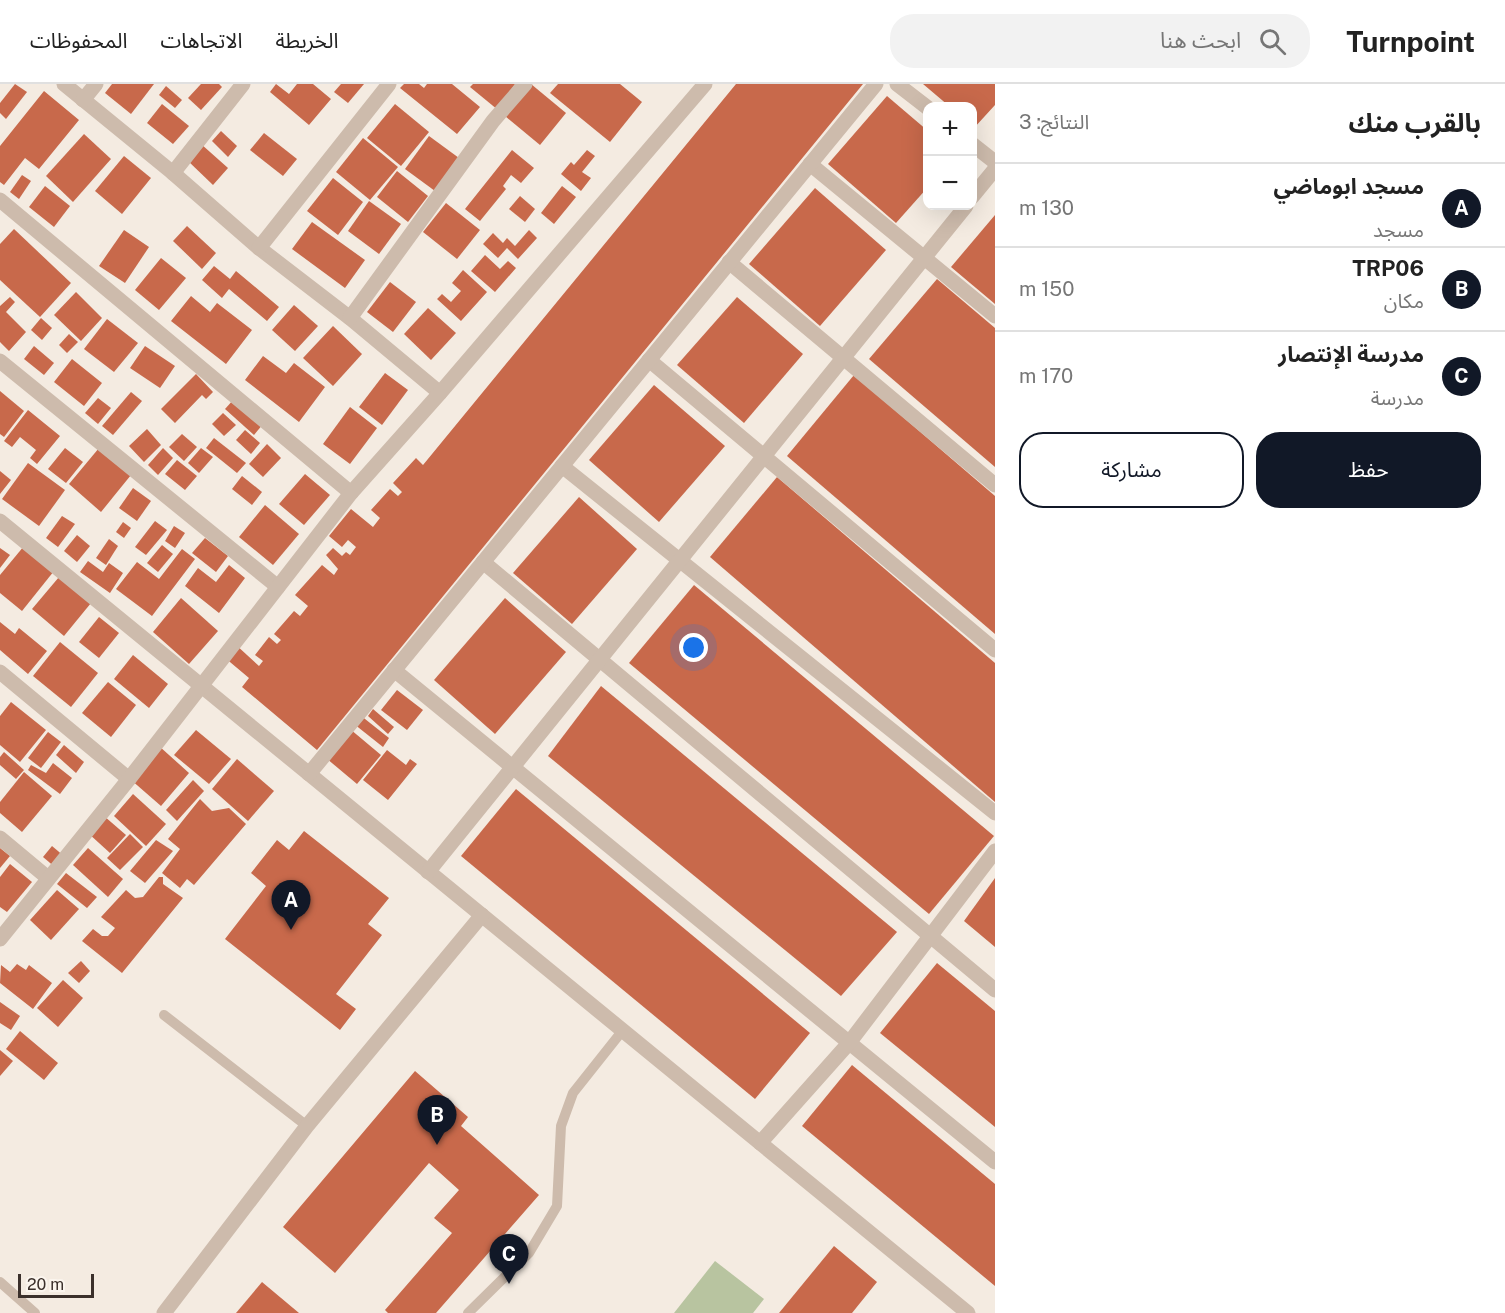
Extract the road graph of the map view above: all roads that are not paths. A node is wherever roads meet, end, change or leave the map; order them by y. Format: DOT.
graph roads {
  1 [pos="64,84"];
  2 [pos="96,84"];
  3 [pos="243,84"];
  4 [pos="389,84"];
  5 [pos="525,84"];
  6 [pos="705,84"];
  7 [pos="876,84"];
  8 [pos="897,84"];
  9 [pos="83,100"];
  10 [pos="923,105"];
  11 [pos="977,148"];
  12 [pos="995,162"];
  13 [pos="810,164"];
  14 [pos="995,170"];
  15 [pos="173,173"];
  16 [pos="977,191"];
  17 [pos="0,200"];
  18 [pos="963,210"];
  19 [pos="259,248"];
  20 [pos="924,258"];
  21 [pos="729,262"];
  22 [pos="995,316"];
  23 [pos="350,318"];
  24 [pos="843,358"];
  25 [pos="648,360"];
  26 [pos="0,361"];
  27 [pos="440,393"];
  28 [pos="764,456"];
  29 [pos="562,466"];
  30 [pos="995,485"];
  31 [pos="351,493"];
  32 [pos="0,521"];
  33 [pos="680,560"];
  34 [pos="483,562"];
  35 [pos="278,587"];
  36 [pos="995,650"];
  37 [pos="599,660"];
  38 [pos="394,670"];
  39 [pos="0,672"];
  40 [pos="201,684"];
  41 [pos="513,767"];
  42 [pos="309,774"];
  43 [pos="129,779"];
  44 [pos="995,813"];
  45 [pos="0,838"];
  46 [pos="995,851"];
  47 [pos="428,872"];
  48 [pos="48,878"];
  49 [pos="482,915"];
  50 [pos="932,937"];
  51 [pos="0,939"];
  52 [pos="995,990"];
  53 [pos="164,1015"];
  54 [pos="623,1030"];
  55 [pos="849,1043"];
  56 [pos="308,1126"];
  57 [pos="760,1143"];
  58 [pos="995,1162"];
  59 [pos="0,1282"];
  60 [pos="35,1313"];
  61 [pos="164,1313"];
  62 [pos="468,1313"];
  63 [pos="968,1313"];
  1 -- 9 [label="street"];
  2 -- 9 [label="street"];
  3 -- 15 [label="street"];
  4 -- 19 [label="street"];
  5 -- 23 [label="street"];
  6 -- 27 [label="street"];
  7 -- 13 [label="street"];
  8 -- 10 [label="street"];
  9 -- 15 [label="street"];
  11 -- 12 [label="street"];
  13 -- 20 [label="street"];
  13 -- 21 [label="street"];
  14 -- 16 [label="street"];
  15 -- 19 [label="street"];
  17 -- 31 [label="street"];
  18 -- 20 [label="street"];
  19 -- 23 [label="street"];
  20 -- 22 [label="street"];
  20 -- 24 [label="street"];
  21 -- 24 [label="street"];
  21 -- 25 [label="street"];
  23 -- 27 [label="street"];
  24 -- 28 [label="street"];
  24 -- 30 [label="street"];
  25 -- 28 [label="street"];
  25 -- 29 [label="street"];
  26 -- 35 [label="street"];
  27 -- 31 [label="street"];
  28 -- 33 [label="street"];
  28 -- 36 [label="street"];
  29 -- 33 [label="street"];
  29 -- 34 [label="street"];
  31 -- 35 [label="street"];
  32 -- 40 [label="street"];
  33 -- 37 [label="street"];
  33 -- 44 [label="street"];
  34 -- 37 [label="street"];
  34 -- 38 [label="street"];
  35 -- 40 [label="street"];
  37 -- 41 [label="street"];
  37 -- 50 [label="street"];
  38 -- 41 [label="street"];
  38 -- 42 [label="street"];
  39 -- 43 [label="street"];
  40 -- 42 [label="street"];
  40 -- 43 [label="street"];
  41 -- 47 [label="street"];
  41 -- 55 [label="street"];
  42 -- 47 [label="street"];
  43 -- 48 [label="street"];
  45 -- 48 [label="street"];
  46 -- 50 [label="street"];
  47 -- 49 [label="street"];
  48 -- 51 [label="street"];
  49 -- 54 [label="street"];
  49 -- 56 [label="street"];
  50 -- 52 [label="street"];
  50 -- 55 [label="street"];
  53 -- 56 [label="lane"];
  54 -- 57 [label="street"];
  54 -- 62 [label="lane"];
  55 -- 57 [label="street"];
  55 -- 58 [label="street"];
  56 -- 61 [label="street"];
  57 -- 63 [label="street"];
  59 -- 60 [label="lane"];
}
